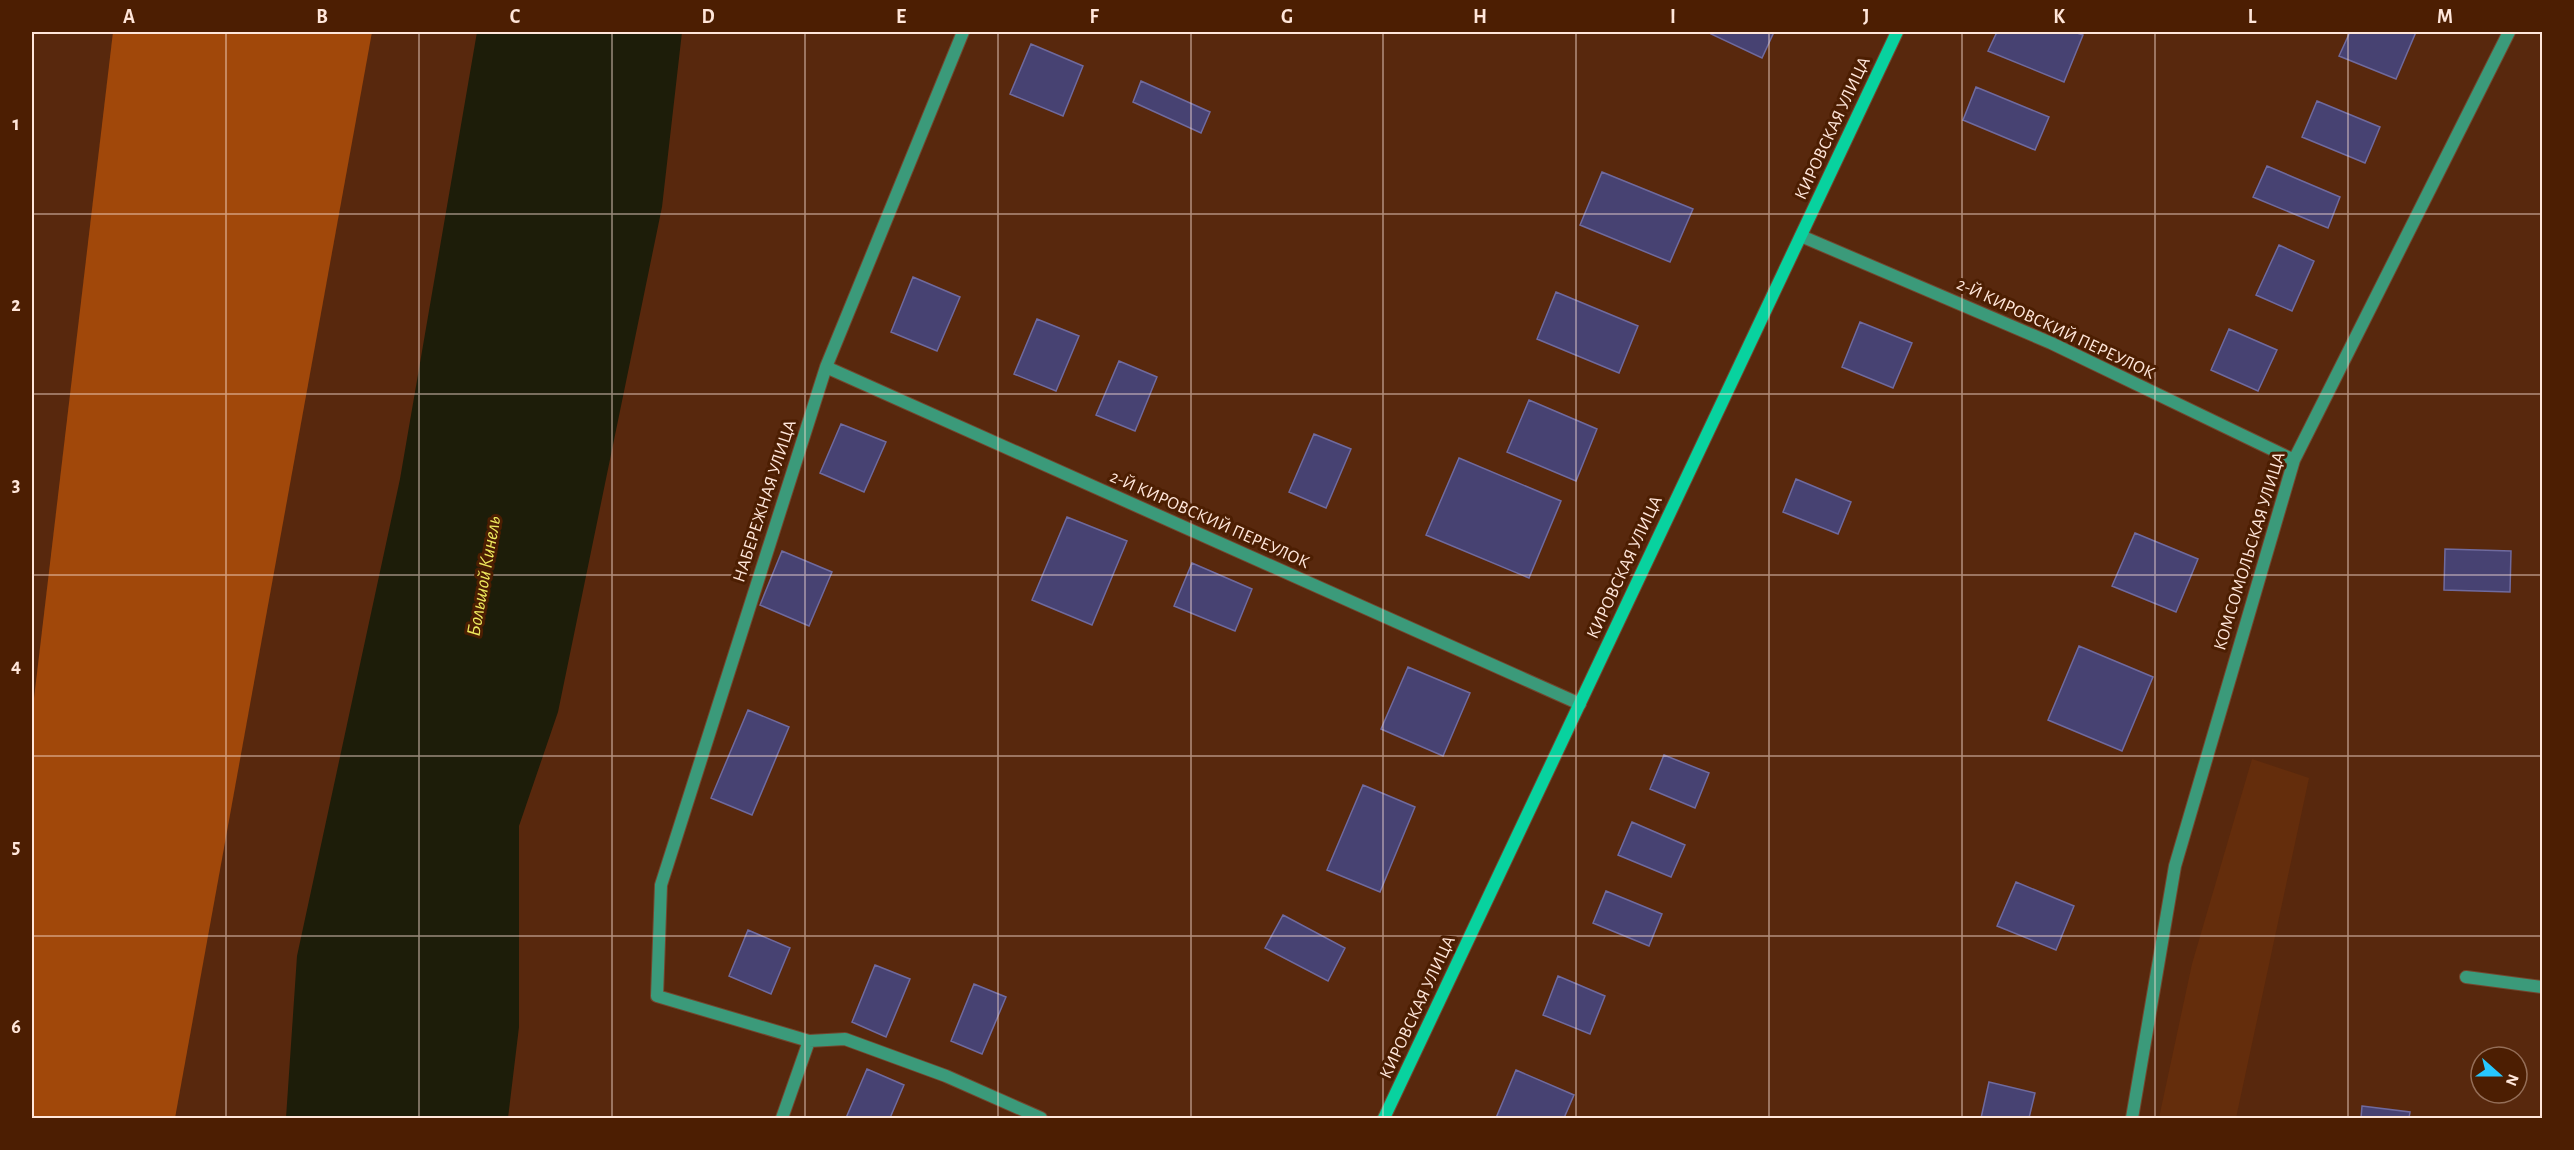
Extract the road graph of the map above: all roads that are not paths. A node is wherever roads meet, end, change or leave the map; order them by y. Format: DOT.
graph roads {
  1 [pos="963,32"];
  2 [pos="1897,32"];
  3 [pos="2509,32"];
  4 [pos="1801,236"];
  5 [pos="826,367"];
  6 [pos="2294,460"];
  7 [pos="1580,704"];
  8 [pos="2466,977"];
  9 [pos="2542,987"];
  10 [pos="809,1041"];
  11 [pos="782,1119"];
  12 [pos="1041,1119"];
  13 [pos="1384,1119"];
  14 [pos="2132,1119"];
  1 -- 5 [label="street, НАБЕРЕЖНАЯ УЛИЦА"];
  2 -- 4 [label="main road, КИРОВСКАЯ УЛИЦА"];
  3 -- 6 [label="street, КОМСОМОЛЬСКАЯ УЛИЦА"];
  4 -- 6 [label="street, 2-Й КИРОВСКИЙ ПЕРЕУЛОК"];
  4 -- 7 [label="main road, КИРОВСКАЯ УЛИЦА"];
  5 -- 7 [label="street, 2-Й КИРОВСКИЙ ПЕРЕУЛОК"];
  5 -- 10 [label="street, НАБЕРЕЖНАЯ УЛИЦА"];
  6 -- 14 [label="street, КОМСОМОЛЬСКАЯ УЛИЦА"];
  7 -- 13 [label="main road, КИРОВСКАЯ УЛИЦА"];
  8 -- 9 [label="street"];
  10 -- 11 [label="street"];
  10 -- 12 [label="street"];
}
